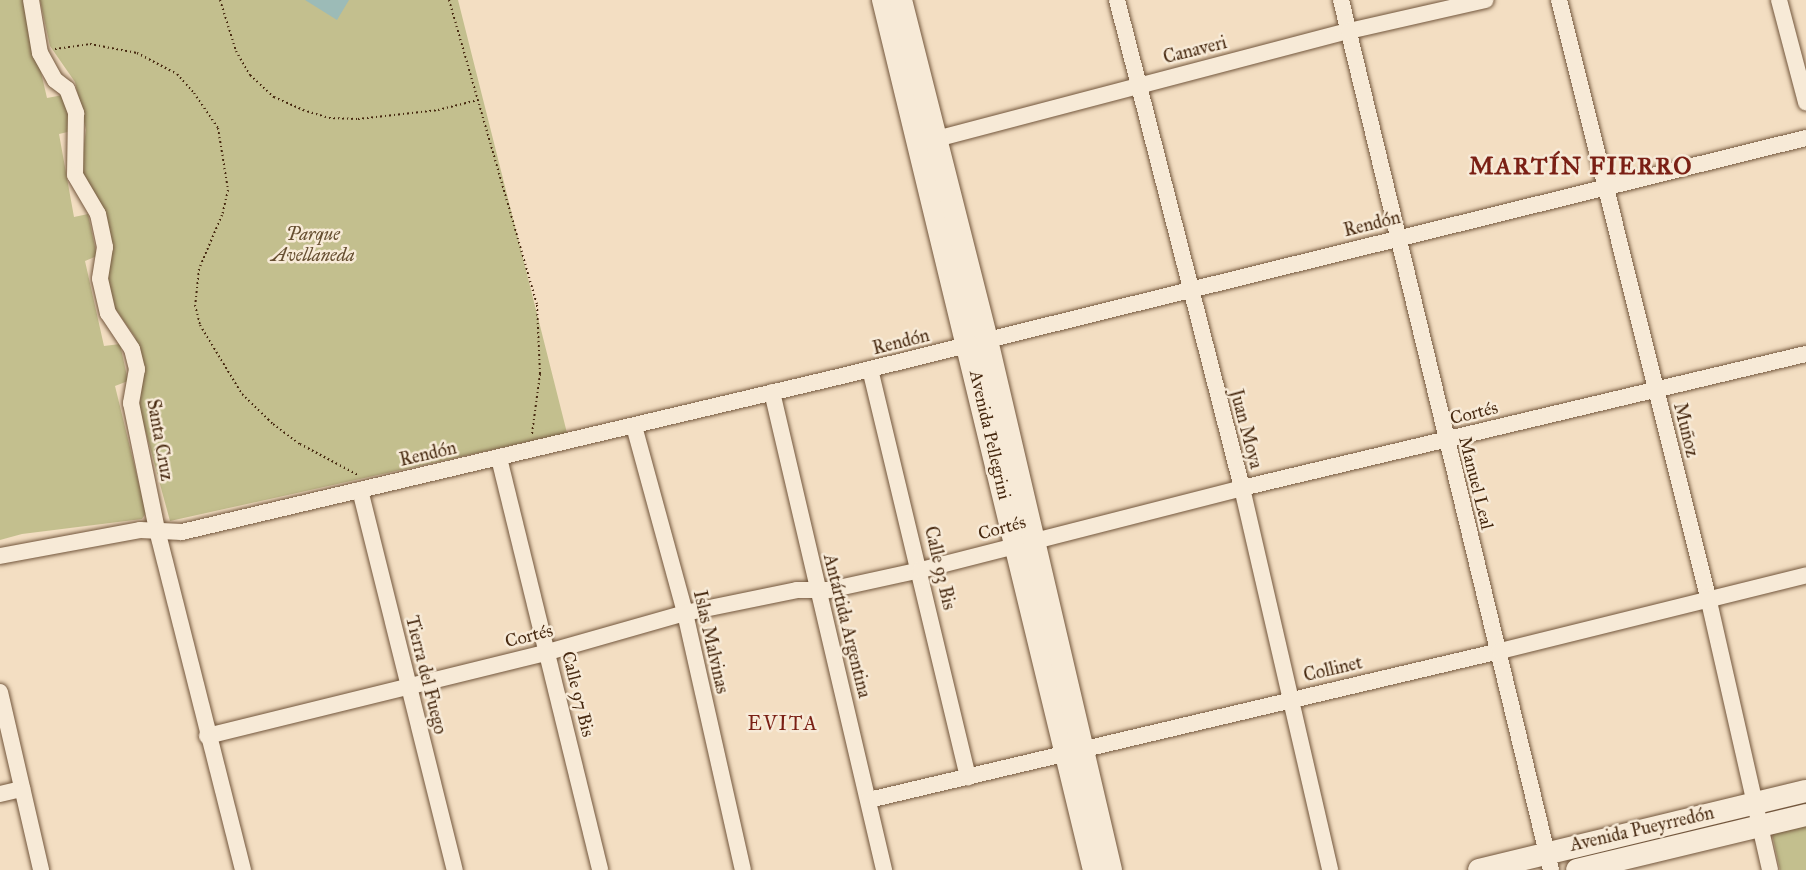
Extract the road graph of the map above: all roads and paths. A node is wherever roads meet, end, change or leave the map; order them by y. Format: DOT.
graph roads {
  1 [pos="31,0"];
  2 [pos="220,0"];
  3 [pos="449,0"];
  4 [pos="883,0"];
  5 [pos="901,0"];
  6 [pos="1117,0"];
  7 [pos="1341,0"];
  8 [pos="1486,0"];
  9 [pos="1559,0"];
  10 [pos="1779,0"];
  11 [pos="1349,31"];
  12 [pos="40,53"];
  13 [pos="1137,85"];
  14 [pos="478,100"];
  15 [pos="1806,102"];
  16 [pos="1806,138"];
  17 [pos="926,142"];
  18 [pos="1605,187"];
  19 [pos="1396,238"];
  20 [pos="1189,290"];
  21 [pos="978,343"];
  22 [pos="1806,354"];
  23 [pos="870,369"];
  24 [pos="1656,389"];
  25 [pos="772,392"];
  26 [pos="634,426"];
  27 [pos="532,433"];
  28 [pos="520,436"];
  29 [pos="531,440"];
  30 [pos="1445,441"];
  31 [pos="499,458"];
  32 [pos="359,483"];
  33 [pos="1242,488"];
  34 [pos="157,530"];
  35 [pos="1025,542"];
  36 [pos="0,556"];
  37 [pos="921,570"];
  38 [pos="1806,575"];
  39 [pos="817,588"];
  40 [pos="1708,597"];
  41 [pos="685,613"];
  42 [pos="1500,651"];
  43 [pos="548,652"];
  44 [pos="408,686"];
  45 [pos="0,692"];
  46 [pos="1290,699"];
  47 [pos="207,736"];
  48 [pos="1076,751"];
  49 [pos="968,777"];
  50 [pos="22,789"];
  51 [pos="1806,791"];
  52 [pos="0,794"];
  53 [pos="869,800"];
  54 [pos="1754,804"];
  55 [pos="1806,815"];
  56 [pos="1760,826"];
  57 [pos="1548,861"];
  58 [pos="41,870"];
  59 [pos="243,870"];
  60 [pos="455,870"];
  61 [pos="600,870"];
  62 [pos="743,870"];
  63 [pos="884,870"];
  64 [pos="1094,870"];
  65 [pos="1111,870"];
  66 [pos="1330,870"];
  67 [pos="1479,870"];
  68 [pos="1577,870"];
  69 [pos="1770,870"];
  1 -- 12 [label="street, Santa Cruz"];
  2 -- 14 [label="path"];
  3 -- 14 [label="path"];
  4 -- 17 [label="main road, Avenida Pellegrini"];
  5 -- 17 [label="main road, Avenida Pellegrini"];
  6 -- 13 [label="street, Juan Moya"];
  7 -- 11 [label="street, Manuel Leal"];
  8 -- 11 [label="street, Canaveri"];
  9 -- 18 [label="street, Muñoz"];
  10 -- 15 [label="street"];
  11 -- 13 [label="street, Canaveri"];
  11 -- 19 [label="street, Manuel Leal"];
  12 -- 32 [label="path"];
  12 -- 34 [label="street, Santa Cruz"];
  13 -- 17 [label="street, Canaveri"];
  13 -- 20 [label="street, Juan Moya"];
  14 -- 27 [label="path"];
  16 -- 18 [label="street, Rendón"];
  17 -- 21 [label="main road, Avenida Pellegrini"];
  18 -- 19 [label="street, Rendón"];
  18 -- 24 [label="street, Muñoz"];
  19 -- 20 [label="street, Rendón"];
  19 -- 30 [label="street, Manuel Leal"];
  20 -- 21 [label="street, Rendón"];
  20 -- 33 [label="street, Juan Moya"];
  21 -- 23 [label="street, Rendón"];
  21 -- 35 [label="main road, Avenida Pellegrini"];
  22 -- 24 [label="street, Cortés"];
  23 -- 25 [label="street, Rendón"];
  23 -- 37 [label="street, Calle 93 Bis"];
  24 -- 30 [label="street, Cortés"];
  24 -- 40 [label="street, Muñoz"];
  25 -- 26 [label="street, Rendón"];
  25 -- 39 [label="street, Antártida Argentina"];
  26 -- 31 [label="street, Rendón"];
  26 -- 41 [label="street, Islas Malvinas"];
  27 -- 28 [label="path"];
  27 -- 29 [label="path"];
  30 -- 33 [label="street, Cortés"];
  30 -- 42 [label="street, Manuel Leal"];
  31 -- 32 [label="street, Rendón"];
  31 -- 43 [label="street, Calle 97 Bis"];
  32 -- 34 [label="street, Rendón"];
  32 -- 44 [label="street, Tierra del Fuego"];
  33 -- 35 [label="street, Cortés"];
  33 -- 46 [label="street, Juan Moya"];
  34 -- 36 [label="street, Rendón"];
  34 -- 47 [label="street, Santa Cruz"];
  35 -- 37 [label="street, Cortés"];
  35 -- 48 [label="main road, Avenida Pellegrini"];
  37 -- 39 [label="street, Cortés"];
  37 -- 49 [label="street, Calle 93 Bis"];
  38 -- 40 [label="street, Collinet"];
  39 -- 41 [label="street, Cortés"];
  39 -- 53 [label="street, Antártida Argentina"];
  40 -- 42 [label="street, Collinet"];
  40 -- 54 [label="street, Muñoz"];
  41 -- 43 [label="street, Cortés"];
  41 -- 62 [label="street, Islas Malvinas"];
  42 -- 46 [label="street, Collinet"];
  42 -- 57 [label="street, Manuel Leal"];
  43 -- 44 [label="street, Cortés"];
  43 -- 61 [label="street, Calle 97 Bis"];
  44 -- 47 [label="street, Cortés"];
  44 -- 60 [label="street, Tierra del Fuego"];
  45 -- 50 [label="street"];
  46 -- 48 [label="street, Collinet"];
  46 -- 66 [label="street, Juan Moya"];
  47 -- 59 [label="street, Santa Cruz"];
  48 -- 49 [label="street, Collinet"];
  48 -- 64 [label="main road, Avenida Pellegrini"];
  48 -- 65 [label="main road, Avenida Pellegrini"];
  49 -- 53 [label="street, Collinet"];
  50 -- 52 [label="street"];
  50 -- 58 [label="street"];
  51 -- 54 [label="main road, Avenida Pueyrredón"];
  53 -- 63 [label="street, Antártida Argentina"];
  54 -- 56 [label="street, Muñoz"];
  54 -- 57 [label="main road, Avenida Pueyrredón"];
  55 -- 56 [label="main road, Avenida Pueyrredón"];
  56 -- 68 [label="main road, Avenida Pueyrredón"];
  56 -- 69 [label="street, Muñoz"];
  57 -- 67 [label="main road, Avenida Pueyrredón"];
}
